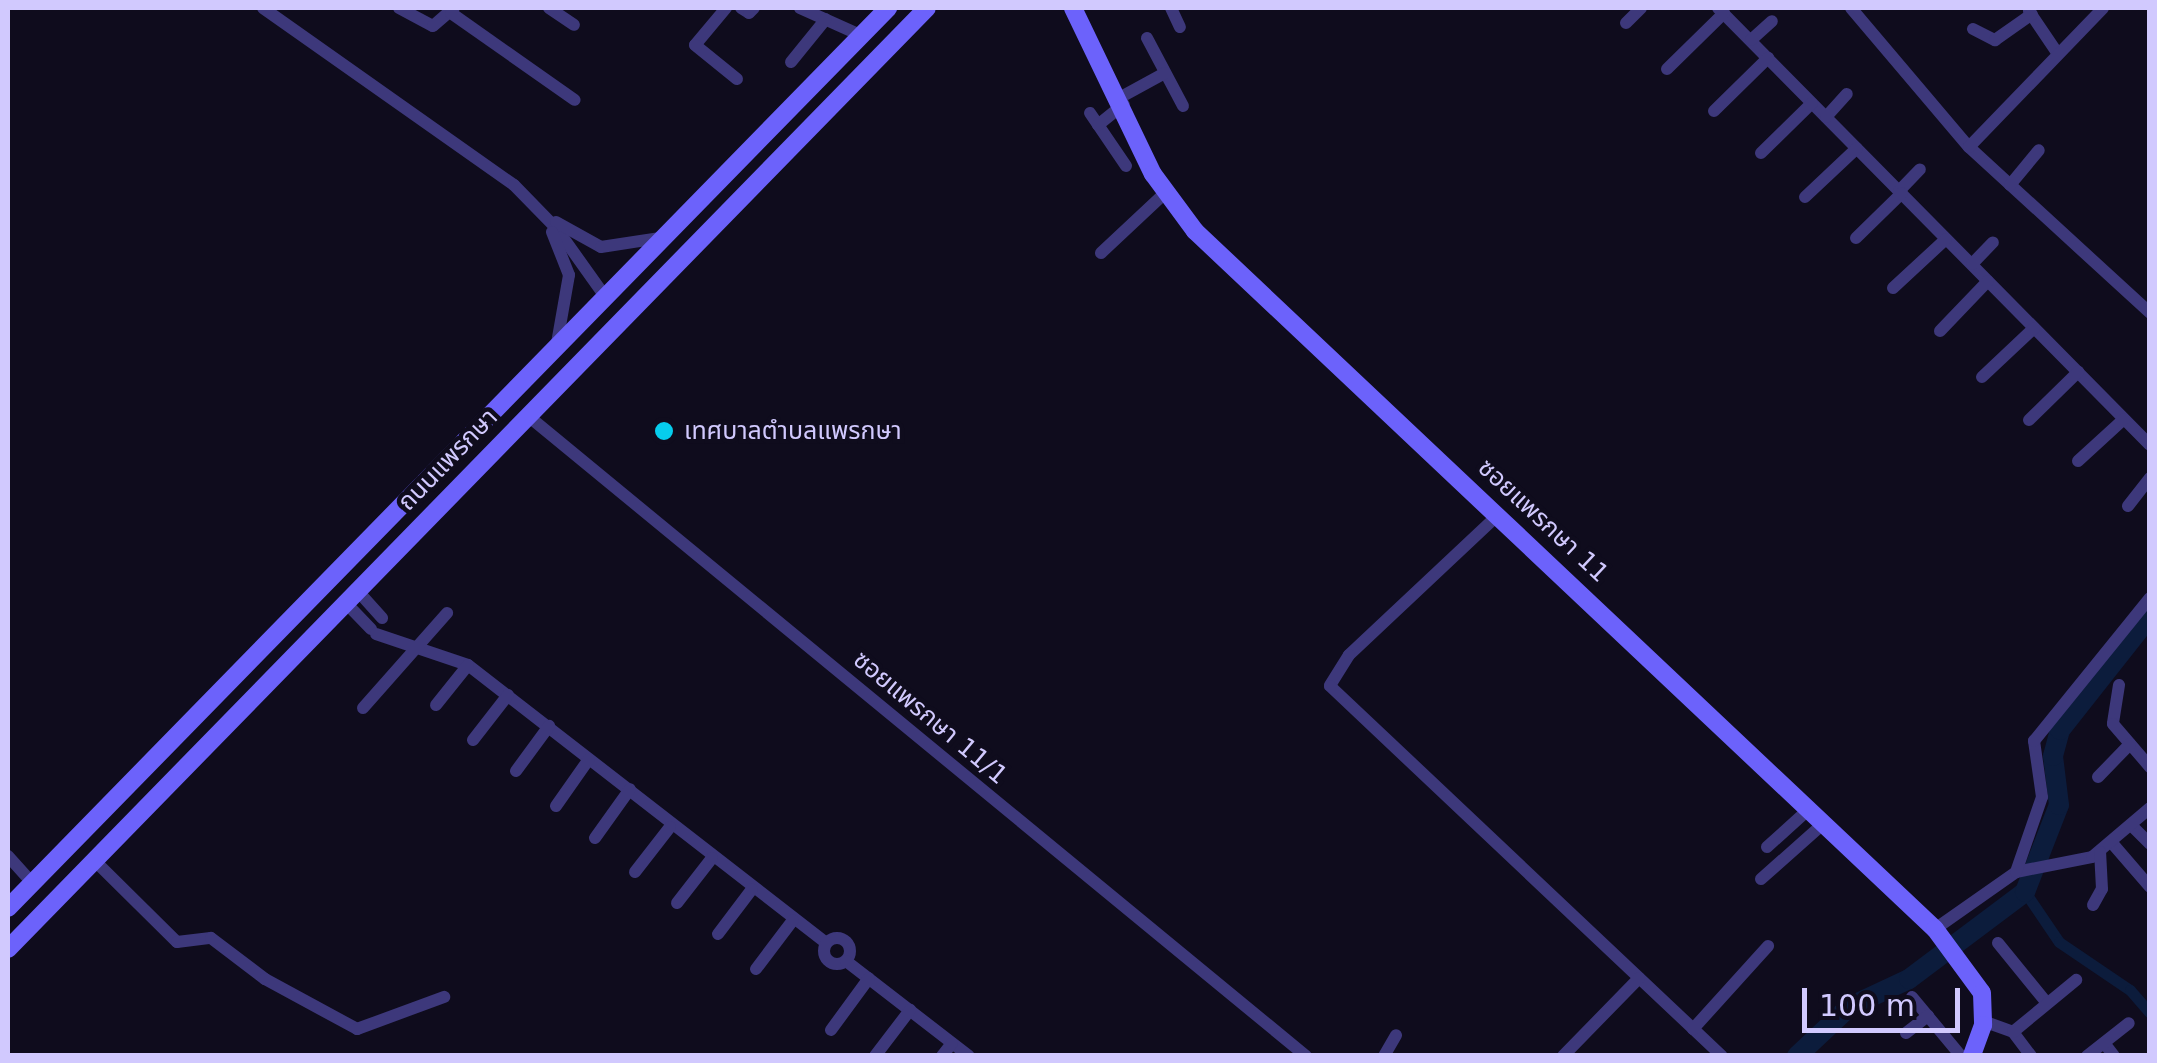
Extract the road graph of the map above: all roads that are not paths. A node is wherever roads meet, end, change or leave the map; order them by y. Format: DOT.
graph roads {
  1 [pos="263,8"];
  2 [pos="399,8"];
  3 [pos="550,8"];
  4 [pos="726,8"];
  5 [pos="741,8"];
  6 [pos="754,8"];
  7 [pos="800,8"];
  8 [pos="888,8"];
  9 [pos="928,8"];
  10 [pos="1073,8"];
  11 [pos="1171,8"];
  12 [pos="1641,8"];
  13 [pos="1851,8"];
  14 [pos="2104,8"];
  15 [pos="453,10"];
  16 [pos="1721,10"];
  17 [pos="2030,11"];
  18 [pos="826,19"];
  19 [pos="1772,21"];
  20 [pos="1626,24"];
  21 [pos="574,25"];
  22 [pos="1180,26"];
  23 [pos="1973,29"];
  24 [pos="860,35"];
  25 [pos="1147,38"];
  26 [pos="1751,40"];
  27 [pos="2058,54"];
  28 [pos="1768,58"];
  29 [pos="791,62"];
  30 [pos="1667,69"];
  31 [pos="1166,73"];
  32 [pos="738,79"];
  33 [pos="1847,94"];
  34 [pos="575,100"];
  35 [pos="1122,100"];
  36 [pos="1812,103"];
  37 [pos="1182,106"];
  38 [pos="1714,111"];
  39 [pos="1826,117"];
  40 [pos="1969,147"];
  41 [pos="1857,148"];
  42 [pos="2039,150"];
  43 [pos="1761,154"];
  44 [pos="1126,166"];
  45 [pos="1920,169"];
  46 [pos="2010,185"];
  47 [pos="1900,192"];
  48 [pos="1164,194"];
  49 [pos="1805,197"];
  50 [pos="545,216"];
  51 [pos="660,238"];
  52 [pos="1856,238"];
  53 [pos="1946,238"];
  54 [pos="1993,242"];
  55 [pos="1101,253"];
  56 [pos="1972,264"];
  57 [pos="1988,282"];
  58 [pos="1893,288"];
  59 [pos="604,294"];
  60 [pos="2150,312"];
  61 [pos="2034,328"];
  62 [pos="1940,331"];
  63 [pos="556,342"];
  64 [pos="2078,372"];
  65 [pos="1982,377"];
  66 [pos="527,415"];
  67 [pos="2124,418"];
  68 [pos="2029,420"];
  69 [pos="2150,444"];
  70 [pos="2078,462"];
  71 [pos="2150,478"];
  72 [pos="2128,506"];
  73 [pos="1499,514"];
  74 [pos="350,595"];
  75 [pos="2150,598"];
  76 [pos="446,613"];
  77 [pos="415,647"];
  78 [pos="468,665"];
  79 [pos="2119,686"];
  80 [pos="508,695"];
  81 [pos="436,705"];
  82 [pos="363,708"];
  83 [pos="548,726"];
  84 [pos="473,740"];
  85 [pos="2130,744"];
  86 [pos="166,745"];
  87 [pos="589,758"];
  88 [pos="2147,759"];
  89 [pos="186,764"];
  90 [pos="516,771"];
  91 [pos="2098,778"];
  92 [pos="630,789"];
  93 [pos="556,806"];
  94 [pos="1808,808"];
  95 [pos="2150,808"];
  96 [pos="1824,823"];
  97 [pos="2131,825"];
  98 [pos="670,827"];
  99 [pos="595,838"];
  100 [pos="2150,844"];
  101 [pos="1766,847"];
  102 [pos="2106,847"];
  103 [pos="8,856"];
  104 [pos="712,858"];
  105 [pos="94,860"];
  106 [pos="635,872"];
  107 [pos="2022,872"];
  108 [pos="1761,879"];
  109 [pos="32,883"];
  110 [pos="2150,887"];
  111 [pos="752,889"];
  112 [pos="677,902"];
  113 [pos="2093,905"];
  114 [pos="8,908"];
  115 [pos="793,920"];
  116 [pos="718,934"];
  117 [pos="1939,934"];
  118 [pos="1998,943"];
  119 [pos="1768,946"];
  120 [pos="8,949"];
  121 [pos="756,969"];
  122 [pos="869,978"];
  123 [pos="1639,978"];
  124 [pos="2076,980"];
  125 [pos="444,997"];
  126 [pos="1912,997"];
  127 [pos="2047,1004"];
  128 [pos="910,1010"];
  129 [pos="1928,1016"];
  130 [pos="1984,1021"];
  131 [pos="2128,1023"];
  132 [pos="1692,1029"];
  133 [pos="831,1030"];
  134 [pos="2013,1032"];
  135 [pos="1906,1033"];
  136 [pos="1396,1035"];
  137 [pos="952,1043"];
  138 [pos="2104,1043"];
  139 [pos="875,1056"];
  140 [pos="942,1056"];
  141 [pos="969,1056"];
  142 [pos="1306,1056"];
  143 [pos="1384,1056"];
  144 [pos="1563,1056"];
  145 [pos="1722,1056"];
  146 [pos="1960,1056"];
  147 [pos="1972,1056"];
  148 [pos="2031,1056"];
  149 [pos="2087,1056"];
  150 [pos="2114,1056"];
  1 -- 50 [label="street"];
  2 -- 15 [label="street"];
  3 -- 21 [label="street"];
  4 -- 32 [label="street"];
  5 -- 6 [label="street"];
  7 -- 18 [label="street"];
  8 -- 24 [label="main road, ถนนแพรกษา"];
  9 -- 66 [label="main road, ถนนแพรกษา"];
  10 -- 35 [label="main road, ซอยแพรกษา 11"];
  11 -- 22 [label="street"];
  12 -- 20 [label="street"];
  13 -- 40 [label="street"];
  14 -- 27 [label="street"];
  15 -- 34 [label="street"];
  16 -- 26 [label="street"];
  16 -- 30 [label="street"];
  17 -- 23 [label="street"];
  17 -- 27 [label="street"];
  18 -- 24 [label="street"];
  18 -- 29 [label="street"];
  19 -- 26 [label="street"];
  24 -- 51 [label="main road, ถนนแพรกษา"];
  25 -- 31 [label="street"];
  26 -- 28 [label="street"];
  27 -- 40 [label="street"];
  28 -- 36 [label="street"];
  28 -- 38 [label="street"];
  31 -- 35 [label="street"];
  31 -- 37 [label="street"];
  33 -- 39 [label="street"];
  35 -- 44 [label="street"];
  35 -- 48 [label="main road, ซอยแพรกษา 11"];
  36 -- 39 [label="street"];
  36 -- 43 [label="street"];
  39 -- 41 [label="street"];
  40 -- 46 [label="street"];
  41 -- 47 [label="street"];
  41 -- 49 [label="street"];
  42 -- 46 [label="street"];
  45 -- 47 [label="street"];
  46 -- 60 [label="street"];
  47 -- 52 [label="street"];
  47 -- 53 [label="street"];
  48 -- 55 [label="street"];
  48 -- 73 [label="main road, ซอยแพรกษา 11"];
  50 -- 51 [label="street"];
  50 -- 59 [label="street"];
  50 -- 63 [label="street"];
  51 -- 59 [label="main road, ถนนแพรกษา"];
  53 -- 56 [label="street"];
  53 -- 58 [label="street"];
  54 -- 56 [label="street"];
  56 -- 57 [label="street"];
  57 -- 61 [label="street"];
  57 -- 62 [label="street"];
  59 -- 63 [label="main road, ถนนแพรกษา"];
  61 -- 64 [label="street"];
  61 -- 65 [label="street"];
  63 -- 86 [label="main road, ถนนแพรกษา"];
  64 -- 67 [label="street"];
  64 -- 68 [label="street"];
  66 -- 74 [label="main road, ถนนแพรกษา"];
  66 -- 142 [label="street, ซอยแพรกษา 11/1"];
  67 -- 69 [label="street"];
  67 -- 70 [label="street"];
  71 -- 72 [label="street"];
  73 -- 94 [label="main road, ซอยแพรกษา 11"];
  73 -- 123 [label="street"];
  74 -- 77 [label="street"];
  74 -- 89 [label="main road, ถนนแพรกษา"];
  75 -- 107 [label="street"];
  76 -- 77 [label="street"];
  77 -- 78 [label="street"];
  77 -- 82 [label="street"];
  78 -- 80 [label="street"];
  78 -- 81 [label="street"];
  79 -- 85 [label="street"];
  80 -- 83 [label="street"];
  80 -- 84 [label="street"];
  83 -- 87 [label="street"];
  83 -- 90 [label="street"];
  85 -- 88 [label="street"];
  85 -- 91 [label="street"];
  86 -- 89 [label="main road"];
  86 -- 109 [label="main road, ถนนแพรกษา"];
  87 -- 92 [label="street"];
  87 -- 93 [label="street"];
  89 -- 105 [label="main road, ถนนแพรกษา"];
  92 -- 98 [label="street"];
  92 -- 99 [label="street"];
  94 -- 96 [label="main road, ซอยแพรกษา 11"];
  94 -- 101 [label="street"];
  95 -- 97 [label="street"];
  96 -- 108 [label="street"];
  96 -- 117 [label="main road, ซอยแพรกษา 11"];
  97 -- 100 [label="street"];
  97 -- 102 [label="street"];
  98 -- 104 [label="street"];
  98 -- 106 [label="street"];
  102 -- 107 [label="street"];
  102 -- 110 [label="street"];
  102 -- 113 [label="street"];
  103 -- 109 [label="street"];
  104 -- 111 [label="street"];
  104 -- 112 [label="street"];
  105 -- 120 [label="main road, ถนนแพรกษา"];
  105 -- 125 [label="street"];
  107 -- 117 [label="street"];
  109 -- 114 [label="main road, ถนนแพรกษา"];
  111 -- 115 [label="street"];
  111 -- 116 [label="street"];
  115 -- 121 [label="street"];
  115 -- 122 [label="street"];
  117 -- 130 [label="main road, ซอยแพรกษา 11"];
  118 -- 127 [label="street"];
  119 -- 132 [label="street"];
  122 -- 128 [label="street"];
  122 -- 133 [label="street"];
  123 -- 132 [label="street"];
  123 -- 144 [label="street"];
  124 -- 127 [label="street"];
  126 -- 129 [label="street"];
  127 -- 134 [label="street"];
  128 -- 137 [label="street"];
  128 -- 139 [label="street"];
  129 -- 135 [label="street"];
  129 -- 146 [label="street"];
  130 -- 134 [label="street"];
  130 -- 147 [label="main road"];
  131 -- 138 [label="street"];
  132 -- 145 [label="street"];
  134 -- 148 [label="street"];
  136 -- 143 [label="street"];
  137 -- 140 [label="street"];
  137 -- 141 [label="street"];
  138 -- 149 [label="street"];
  138 -- 150 [label="street"];
}
